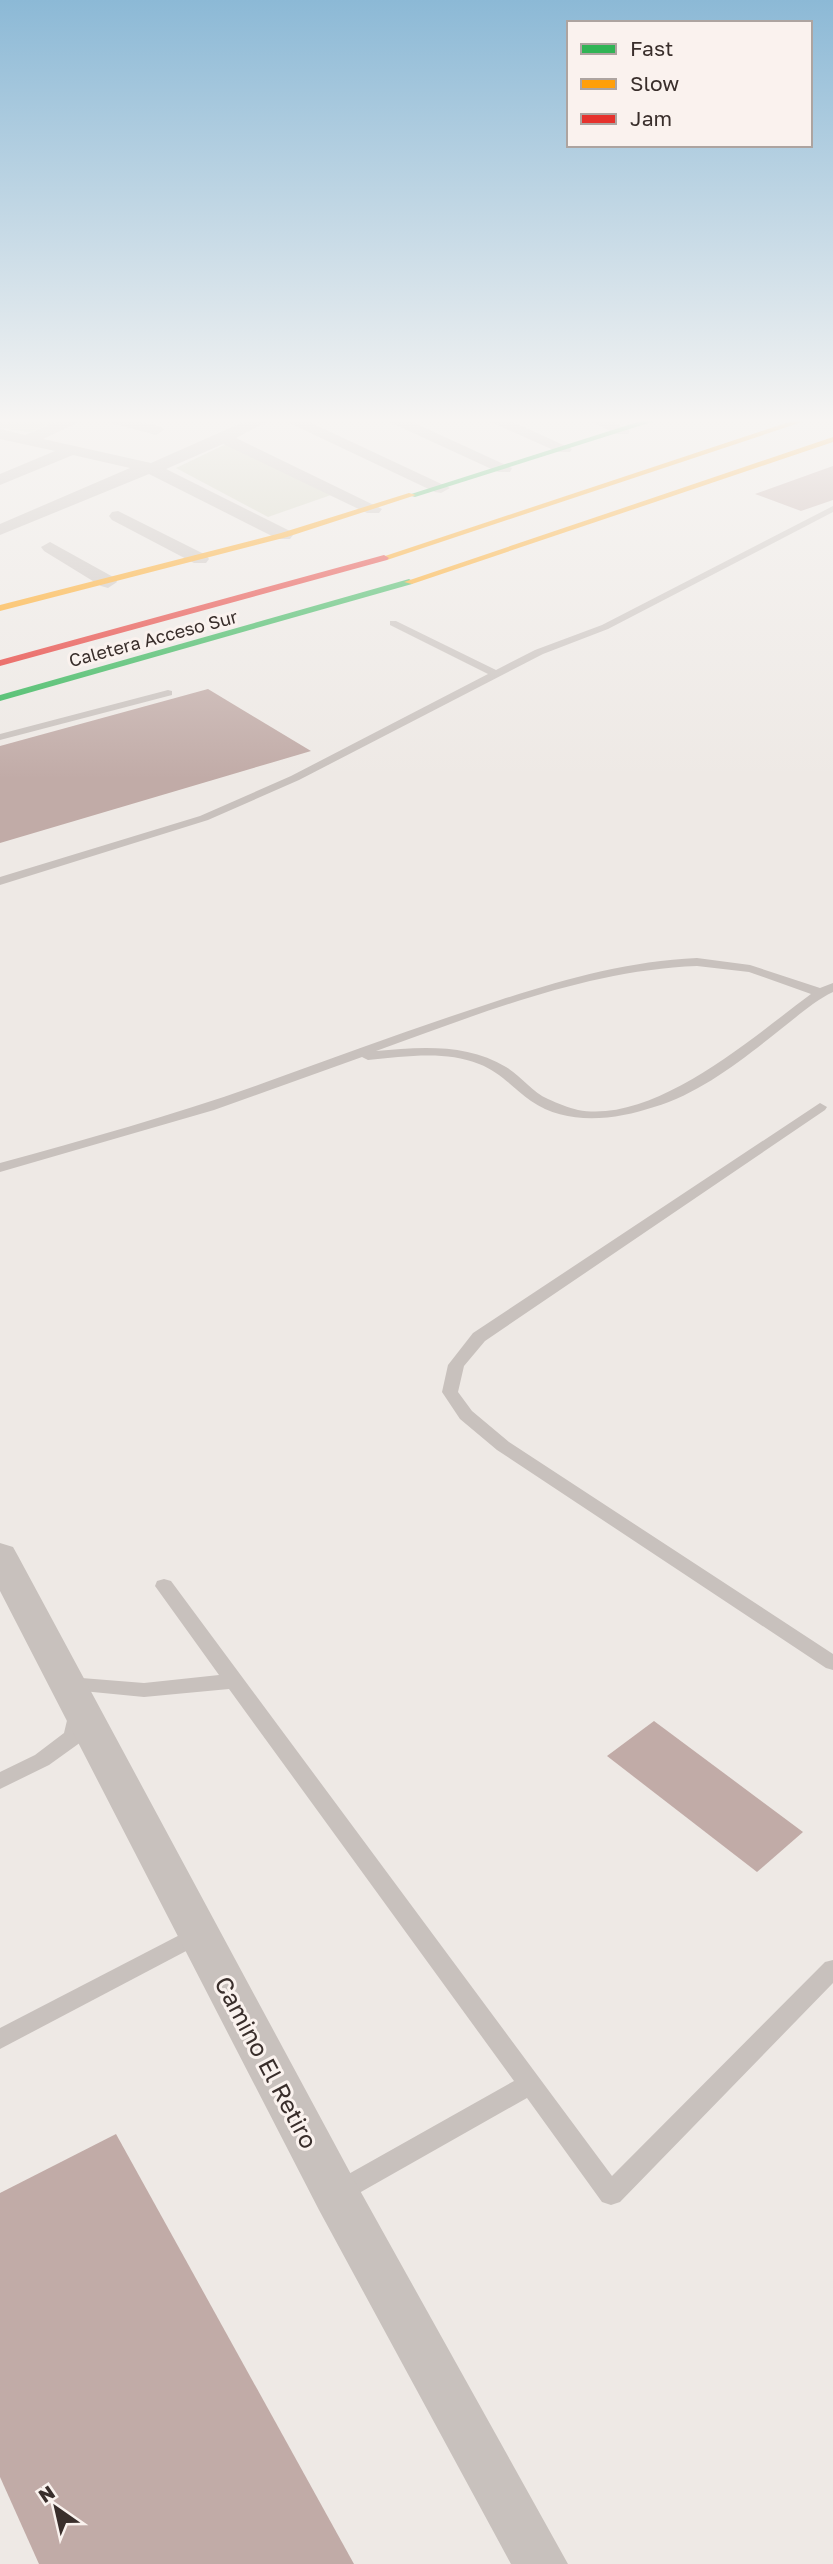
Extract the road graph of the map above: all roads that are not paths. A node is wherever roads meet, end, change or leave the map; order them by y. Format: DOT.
graph roads {
  1 [pos="163,540"];
  2 [pos="271,540"];
  3 [pos="439,540"];
  4 [pos="535,540"];
  5 [pos="774,540"];
  6 [pos="50,547"];
  7 [pos="200,559"];
  8 [pos="108,582"];
  9 [pos="0,608"];
  10 [pos="393,623"];
  11 [pos="0,663"];
  12 [pos="496,674"];
  13 [pos="168,693"];
  14 [pos="0,698"];
  15 [pos="0,737"];
  16 [pos="0,881"];
  17 [pos="827,990"];
  18 [pos="345,1058"];
  19 [pos="820,1107"];
  20 [pos="0,1168"];
  21 [pos="0,1556"];
  22 [pos="164,1586"];
  23 [pos="833,1663"];
  24 [pos="234,1681"];
  25 [pos="73,1692"];
  26 [pos="0,1780"];
  27 [pos="200,1933"];
  28 [pos="833,1969"];
  29 [pos="0,2039"];
  30 [pos="530,2084"];
  31 [pos="336,2194"];
  32 [pos="541,2564"];
  1 -- 7 [label="street"];
  2 -- 7 [label="main road"];
  3 -- 11 [label="main road"];
  4 -- 14 [label="main road, Caletera Acceso Sur"];
  5 -- 12 [label="lane"];
  6 -- 8 [label="street"];
  7 -- 8 [label="main road"];
  8 -- 9 [label="main road"];
  10 -- 12 [label="lane"];
  12 -- 16 [label="lane"];
  13 -- 15 [label="lane"];
  17 -- 18 [label="lane"];
  17 -- 18 [label="lane"];
  18 -- 20 [label="lane"];
  19 -- 23 [label="lane"];
  21 -- 25 [label="street, Camino El Retiro"];
  22 -- 24 [label="lane"];
  24 -- 25 [label="lane"];
  24 -- 30 [label="lane"];
  25 -- 26 [label="lane"];
  25 -- 27 [label="street, Camino El Retiro"];
  27 -- 29 [label="lane"];
  27 -- 31 [label="street, Camino El Retiro"];
  28 -- 30 [label="lane"];
  30 -- 31 [label="lane"];
  31 -- 32 [label="street, Camino El Retiro"];
}
